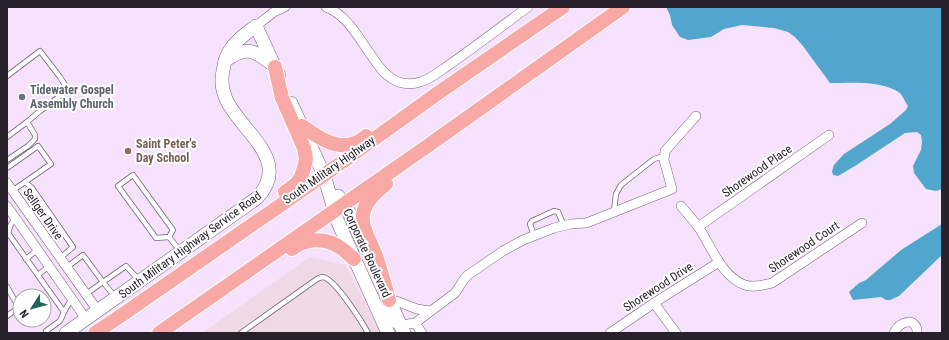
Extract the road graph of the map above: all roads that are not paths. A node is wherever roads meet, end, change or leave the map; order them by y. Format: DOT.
graph roads {
  1 [pos="285,7"];
  2 [pos="326,7"];
  3 [pos="528,7"];
  4 [pos="563,7"];
  5 [pos="623,7"];
  6 [pos="256,26"];
  7 [pos="225,60"];
  8 [pos="275,67"];
  9 [pos="7,76"];
  10 [pos="438,92"];
  11 [pos="696,116"];
  12 [pos="27,122"];
  13 [pos="302,126"];
  14 [pos="829,135"];
  15 [pos="7,137"];
  16 [pos="426,147"];
  17 [pos="664,156"];
  18 [pos="7,160"];
  19 [pos="7,168"];
  20 [pos="324,175"];
  21 [pos="25,182"];
  22 [pos="10,187"];
  23 [pos="7,206"];
  24 [pos="681,206"];
  25 [pos="339,207"];
  26 [pos="614,212"];
  27 [pos="15,219"];
  28 [pos="862,223"];
  29 [pos="564,226"];
  30 [pos="698,227"];
  31 [pos="8,233"];
  32 [pos="239,234"];
  33 [pos="534,236"];
  34 [pos="169,237"];
  35 [pos="37,250"];
  36 [pos="180,253"];
  37 [pos="26,258"];
  38 [pos="60,258"];
  39 [pos="354,259"];
  40 [pos="719,262"];
  41 [pos="49,266"];
  42 [pos="67,267"];
  43 [pos="38,275"];
  44 [pos="140,281"];
  45 [pos="103,282"];
  46 [pos="365,282"];
  47 [pos="7,288"];
  48 [pos="86,294"];
  49 [pos="72,298"];
  50 [pos="116,299"];
  51 [pos="389,300"];
  52 [pos="654,303"];
  53 [pos="198,306"];
  54 [pos="98,311"];
  55 [pos="430,311"];
  56 [pos="64,312"];
  57 [pos="7,316"];
  58 [pos="86,319"];
  59 [pos="415,323"];
  60 [pos="402,330"];
  61 [pos="48,333"];
  62 [pos="66,333"];
  63 [pos="95,333"];
  64 [pos="159,333"];
  65 [pos="240,333"];
  66 [pos="368,333"];
  67 [pos="388,333"];
  68 [pos="422,333"];
  69 [pos="610,333"];
  70 [pos="676,333"];
  71 [pos="894,333"];
  72 [pos="916,333"];
  1 -- 6 [label="street, South Military Highway Service Road"];
  2 -- 3 [label="street"];
  4 -- 10 [label="main road, South Military Highway"];
  5 -- 16 [label="main road"];
  6 -- 7 [label="street, South Military Highway Service Road"];
  6 -- 8 [label="street, Corporate Boulevard"];
  7 -- 8 [label="street"];
  7 -- 36 [label="street, South Military Highway Service Road"];
  8 -- 13 [label="street, Corporate Boulevard"];
  8 -- 32 [label="main road"];
  9 -- 12 [label="lane"];
  10 -- 13 [label="main road"];
  10 -- 20 [label="main road, South Military Highway"];
  11 -- 17 [label="street"];
  12 -- 15 [label="lane"];
  12 -- 18 [label="lane"];
  13 -- 20 [label="street, Corporate Boulevard"];
  14 -- 30 [label="street, Shorewood Place"];
  16 -- 25 [label="main road"];
  16 -- 51 [label="main road"];
  17 -- 26 [label="lane"];
  17 -- 26 [label="street"];
  19 -- 21 [label="lane"];
  20 -- 25 [label="street, Corporate Boulevard"];
  20 -- 32 [label="main road, South Military Highway"];
  21 -- 22 [label="lane"];
  21 -- 38 [label="lane"];
  22 -- 38 [label="street, Sellger Drive"];
  23 -- 27 [label="street, Sellger Drive"];
  24 -- 30 [label="street, Shorewood Court"];
  25 -- 39 [label="street, Corporate Boulevard"];
  25 -- 51 [label="street, Corporate Boulevard"];
  25 -- 53 [label="main road"];
  26 -- 29 [label="street"];
  27 -- 31 [label="lane"];
  27 -- 35 [label="street, Sellger Drive"];
  28 -- 40 [label="street, Shorewood Court"];
  29 -- 33 [label="street"];
  29 -- 33 [label="lane"];
  30 -- 40 [label="street, Shorewood Court"];
  31 -- 37 [label="lane"];
  32 -- 63 [label="main road, South Military Highway"];
  33 -- 55 [label="street"];
  34 -- 34 [label="lane"];
  34 -- 36 [label="lane"];
  35 -- 37 [label="lane"];
  35 -- 41 [label="street, Sellger Drive"];
  36 -- 44 [label="street, South Military Highway Service Road"];
  37 -- 43 [label="lane"];
  38 -- 41 [label="street, Sellger Drive"];
  38 -- 42 [label="street, Sellger Drive"];
  39 -- 46 [label="street, Corporate Boulevard"];
  39 -- 53 [label="main road"];
  40 -- 52 [label="street, Shorewood Drive"];
  41 -- 43 [label="lane"];
  41 -- 49 [label="street, Sellger Drive"];
  42 -- 45 [label="lane"];
  42 -- 48 [label="street, Sellger Drive"];
  43 -- 56 [label="lane"];
  44 -- 45 [label="lane"];
  44 -- 50 [label="street, South Military Highway Service Road"];
  45 -- 48 [label="lane"];
  45 -- 50 [label="lane"];
  46 -- 60 [label="street"];
  46 -- 67 [label="street, Corporate Boulevard"];
  47 -- 57 [label="lane"];
  48 -- 54 [label="street, Sellger Drive"];
  49 -- 56 [label="lane"];
  49 -- 58 [label="street, Sellger Drive"];
  50 -- 54 [label="street, South Military Highway Service Road"];
  51 -- 55 [label="street"];
  51 -- 60 [label="street, Corporate Boulevard"];
  52 -- 69 [label="street, Shorewood Drive"];
  52 -- 70 [label="street"];
  53 -- 64 [label="main road"];
  54 -- 58 [label="street, South Military Highway Service Road"];
  55 -- 59 [label="street"];
  56 -- 61 [label="lane"];
  58 -- 62 [label="street, South Military Highway Service Road"];
  59 -- 60 [label="street"];
  59 -- 68 [label="street"];
  65 -- 66 [label="lane"];
  71 -- 72 [label="street"];
}
